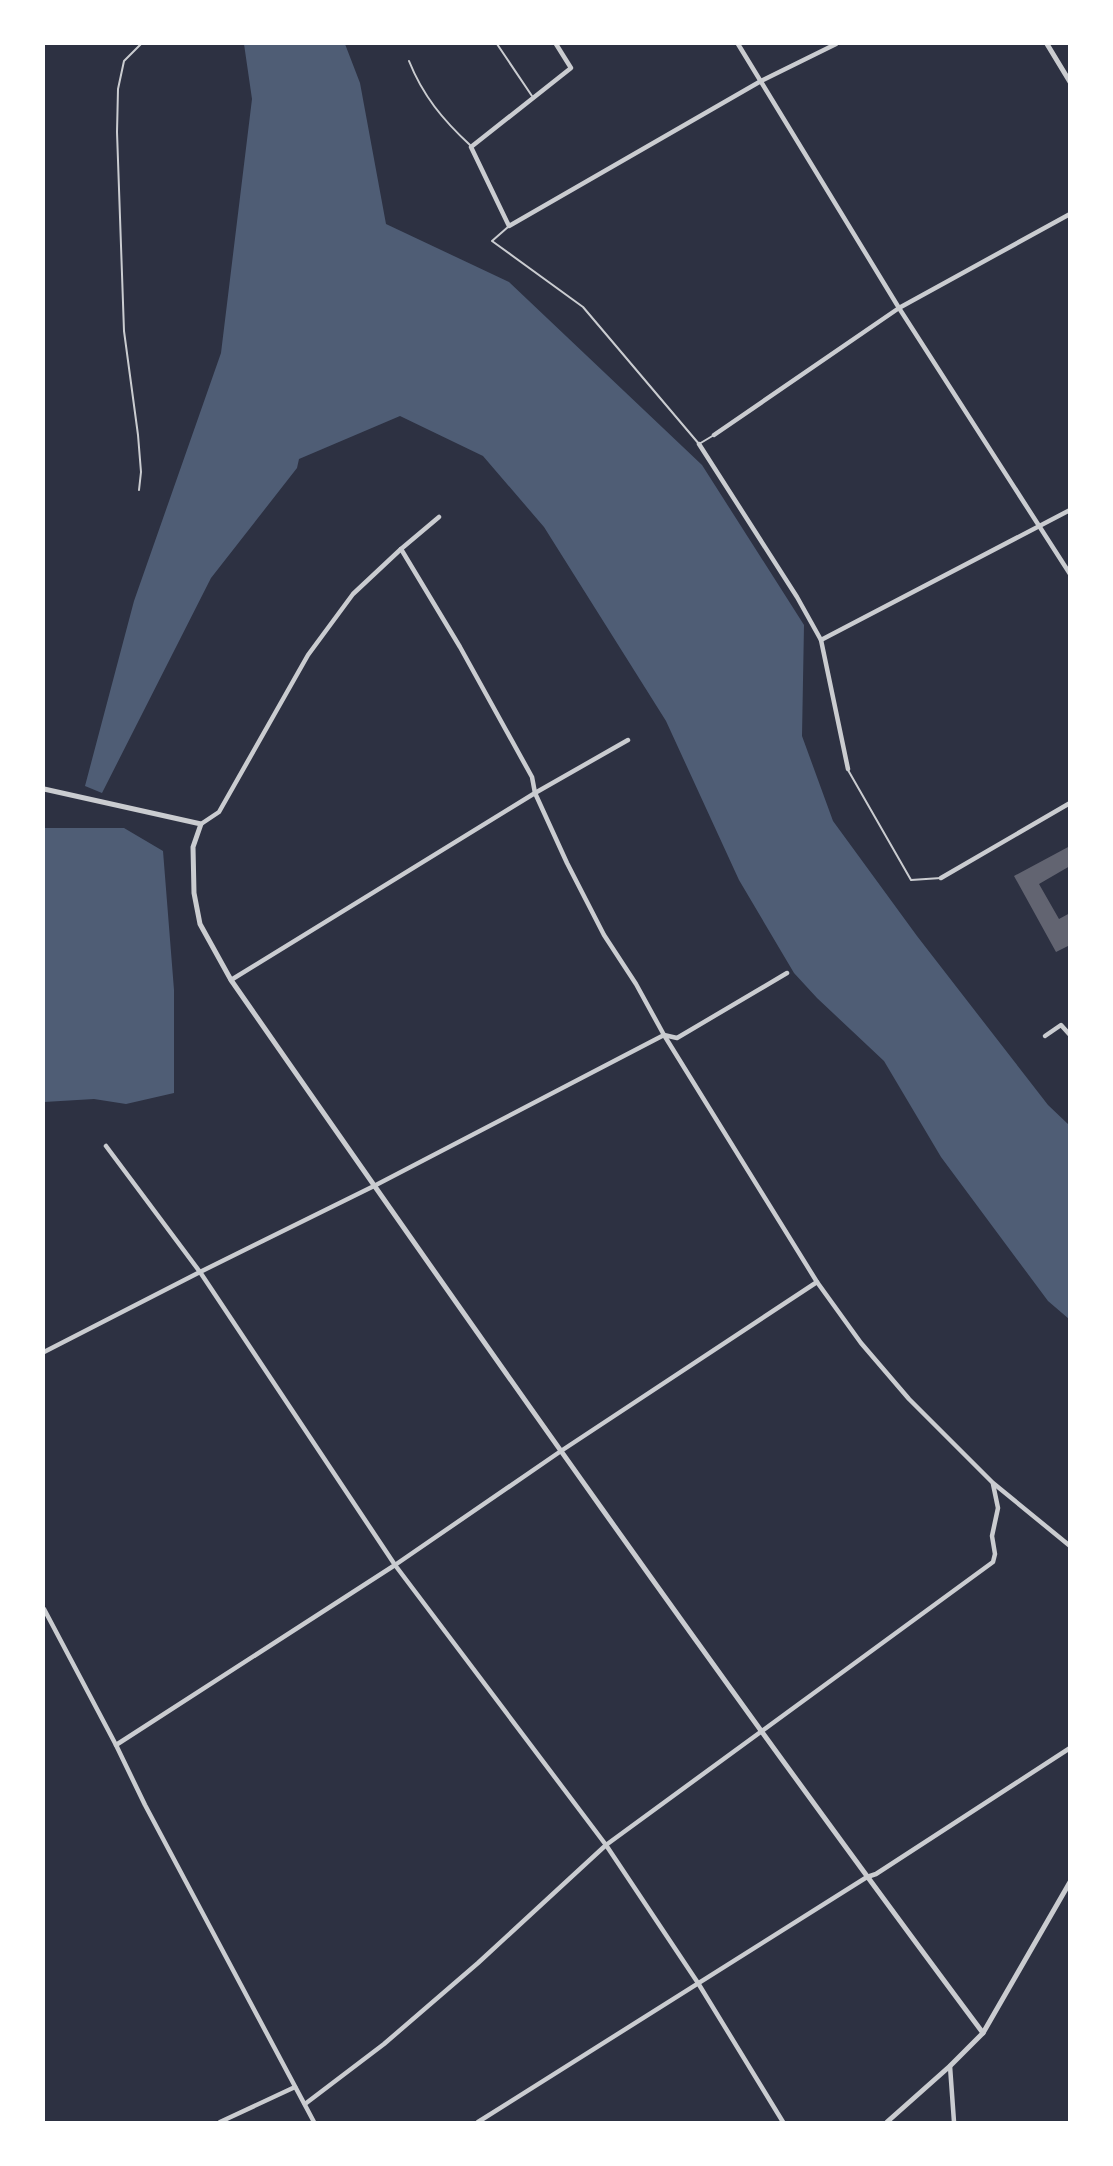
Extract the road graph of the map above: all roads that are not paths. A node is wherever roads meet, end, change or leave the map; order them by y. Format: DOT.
graph roads {
  1 [pos="141,44"];
  2 [pos="497,44"];
  3 [pos="556,44"];
  4 [pos="738,44"];
  5 [pos="836,44"];
  6 [pos="1047,44"];
  7 [pos="409,61"];
  8 [pos="761,81"];
  9 [pos="1070,82"];
  10 [pos="533,98"];
  11 [pos="471,147"];
  12 [pos="1070,214"];
  13 [pos="509,226"];
  14 [pos="899,308"];
  15 [pos="714,435"];
  16 [pos="699,444"];
  17 [pos="139,490"];
  18 [pos="1070,510"];
  19 [pos="440,517"];
  20 [pos="1038,526"];
  21 [pos="401,549"];
  22 [pos="1070,574"];
  23 [pos="821,640"];
  24 [pos="628,740"];
  25 [pos="848,769"];
  26 [pos="44,789"];
  27 [pos="535,793"];
  28 [pos="1070,803"];
  29 [pos="201,824"];
  30 [pos="940,878"];
  31 [pos="786,973"];
  32 [pos="231,980"];
  33 [pos="664,1035"];
  34 [pos="1070,1035"];
  35 [pos="1045,1036"];
  36 [pos="106,1146"];
  37 [pos="374,1186"];
  38 [pos="200,1272"];
  39 [pos="817,1282"];
  40 [pos="44,1352"];
  41 [pos="561,1452"];
  42 [pos="993,1483"];
  43 [pos="1070,1546"];
  44 [pos="395,1565"];
  45 [pos="44,1609"];
  46 [pos="763,1731"];
  47 [pos="116,1745"];
  48 [pos="1070,1748"];
  49 [pos="606,1845"];
  50 [pos="867,1877"];
  51 [pos="1070,1882"];
  52 [pos="698,1983"];
  53 [pos="983,2033"];
  54 [pos="950,2067"];
  55 [pos="296,2087"];
  56 [pos="305,2104"];
  57 [pos="220,2122"];
  58 [pos="314,2122"];
  59 [pos="478,2122"];
  60 [pos="783,2122"];
  61 [pos="887,2122"];
  62 [pos="954,2122"];
  1 -- 17 [label="lane"];
  2 -- 10 [label="lane"];
  3 -- 10 [label="street"];
  4 -- 8 [label="street"];
  5 -- 8 [label="street"];
  6 -- 9 [label="street"];
  7 -- 11 [label="lane"];
  8 -- 13 [label="street"];
  8 -- 14 [label="street"];
  10 -- 11 [label="street"];
  11 -- 13 [label="street"];
  12 -- 14 [label="street"];
  13 -- 16 [label="lane"];
  14 -- 15 [label="street"];
  14 -- 20 [label="street"];
  15 -- 16 [label="lane"];
  16 -- 23 [label="street"];
  18 -- 20 [label="street"];
  19 -- 21 [label="street"];
  20 -- 22 [label="street"];
  20 -- 23 [label="street"];
  21 -- 27 [label="street"];
  21 -- 29 [label="street"];
  23 -- 25 [label="street"];
  24 -- 27 [label="street"];
  25 -- 30 [label="lane"];
  26 -- 29 [label="street"];
  27 -- 32 [label="street"];
  27 -- 33 [label="street"];
  28 -- 30 [label="street"];
  29 -- 32 [label="street"];
  31 -- 33 [label="street"];
  32 -- 37 [label="street"];
  33 -- 37 [label="street"];
  33 -- 39 [label="street"];
  34 -- 35 [label="street"];
  36 -- 38 [label="street"];
  37 -- 38 [label="street"];
  37 -- 41 [label="street"];
  38 -- 40 [label="street"];
  38 -- 44 [label="street"];
  39 -- 41 [label="street"];
  39 -- 42 [label="street"];
  41 -- 44 [label="street"];
  41 -- 46 [label="street"];
  42 -- 43 [label="street"];
  42 -- 46 [label="street"];
  44 -- 47 [label="street"];
  44 -- 49 [label="street"];
  45 -- 47 [label="street"];
  46 -- 49 [label="street"];
  46 -- 50 [label="street"];
  47 -- 55 [label="street"];
  48 -- 50 [label="street"];
  49 -- 52 [label="street"];
  49 -- 56 [label="street"];
  50 -- 52 [label="street"];
  50 -- 53 [label="street"];
  51 -- 53 [label="street"];
  52 -- 59 [label="street"];
  52 -- 60 [label="street"];
  53 -- 54 [label="street"];
  54 -- 61 [label="street"];
  54 -- 62 [label="street"];
  55 -- 56 [label="street"];
  55 -- 57 [label="street"];
  56 -- 58 [label="street"];
}
